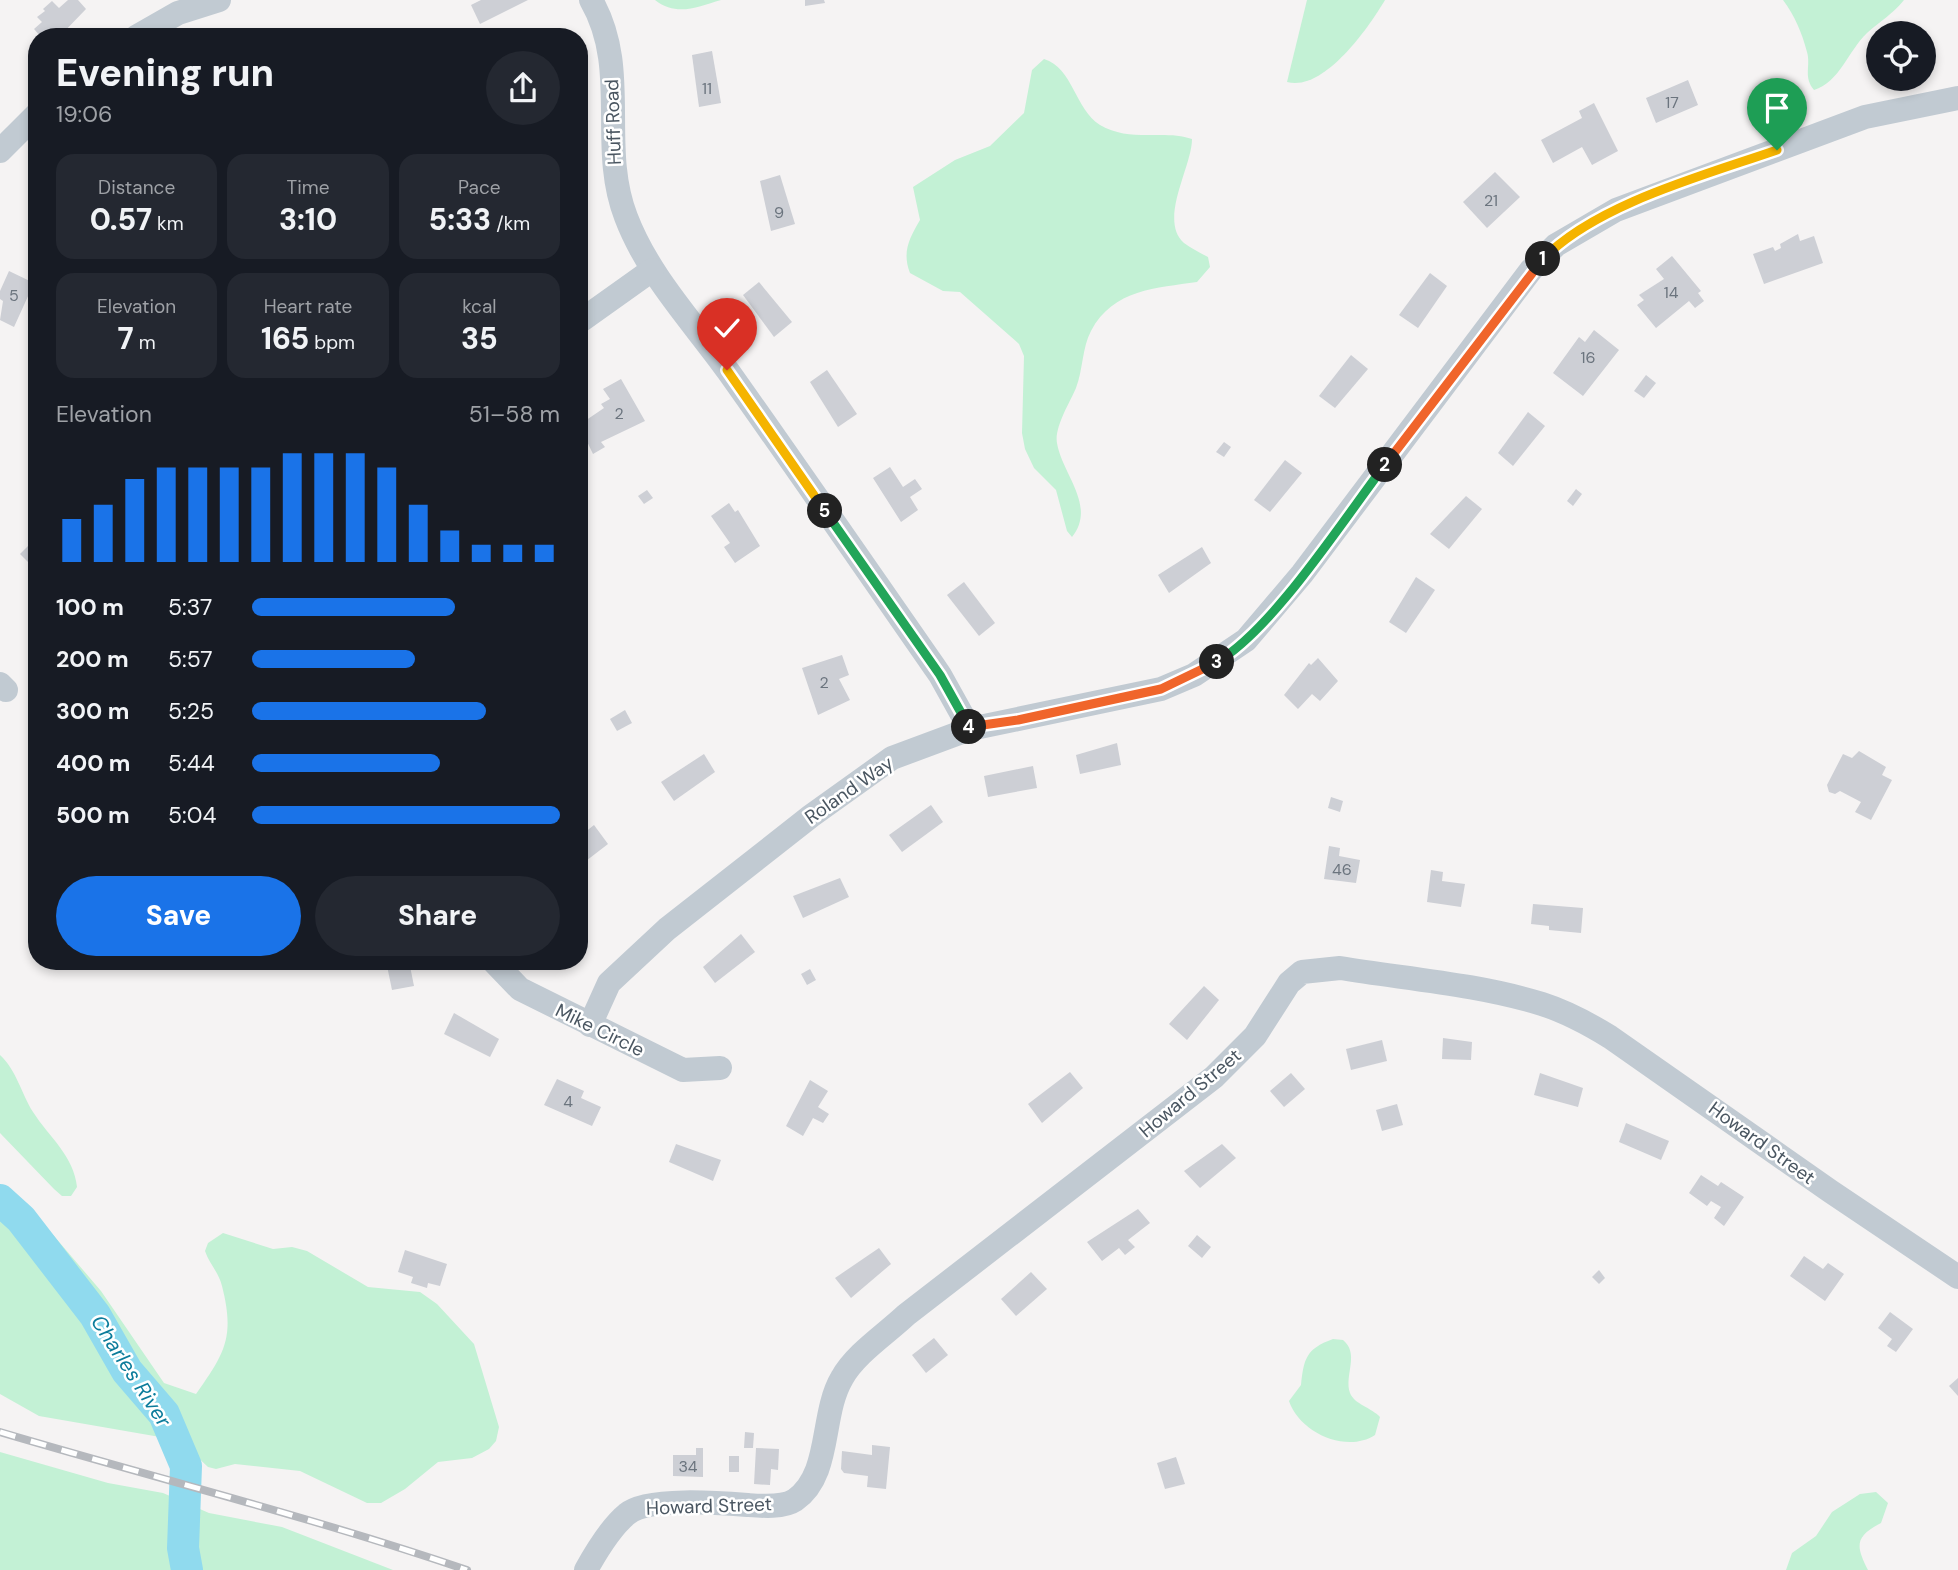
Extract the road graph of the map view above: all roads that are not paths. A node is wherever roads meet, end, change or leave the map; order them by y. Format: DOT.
graph roads {
  1 [pos="219,0"];
  2 [pos="591,0"];
  3 [pos="152,28"];
  4 [pos="1958,98"];
  5 [pos="28,123"];
  6 [pos="0,151"];
  7 [pos="652,270"];
  8 [pos="588,316"];
  9 [pos="970,729"];
  10 [pos="502,970"];
  11 [pos="590,1025"];
  12 [pos="720,1068"];
  13 [pos="1958,1277"];
  14 [pos="586,1570"];
  1 -- 3 [label="street"];
  2 -- 7 [label="street, Huff Road"];
  4 -- 9 [label="street, Roland Way"];
  5 -- 6 [label="street"];
  7 -- 8 [label="street"];
  7 -- 9 [label="street, Huff Road"];
  9 -- 11 [label="street, Roland Way"];
  10 -- 11 [label="street, Mike Circle"];
  11 -- 12 [label="street, Mike Circle"];
  13 -- 14 [label="street, Howard Street"];
}
